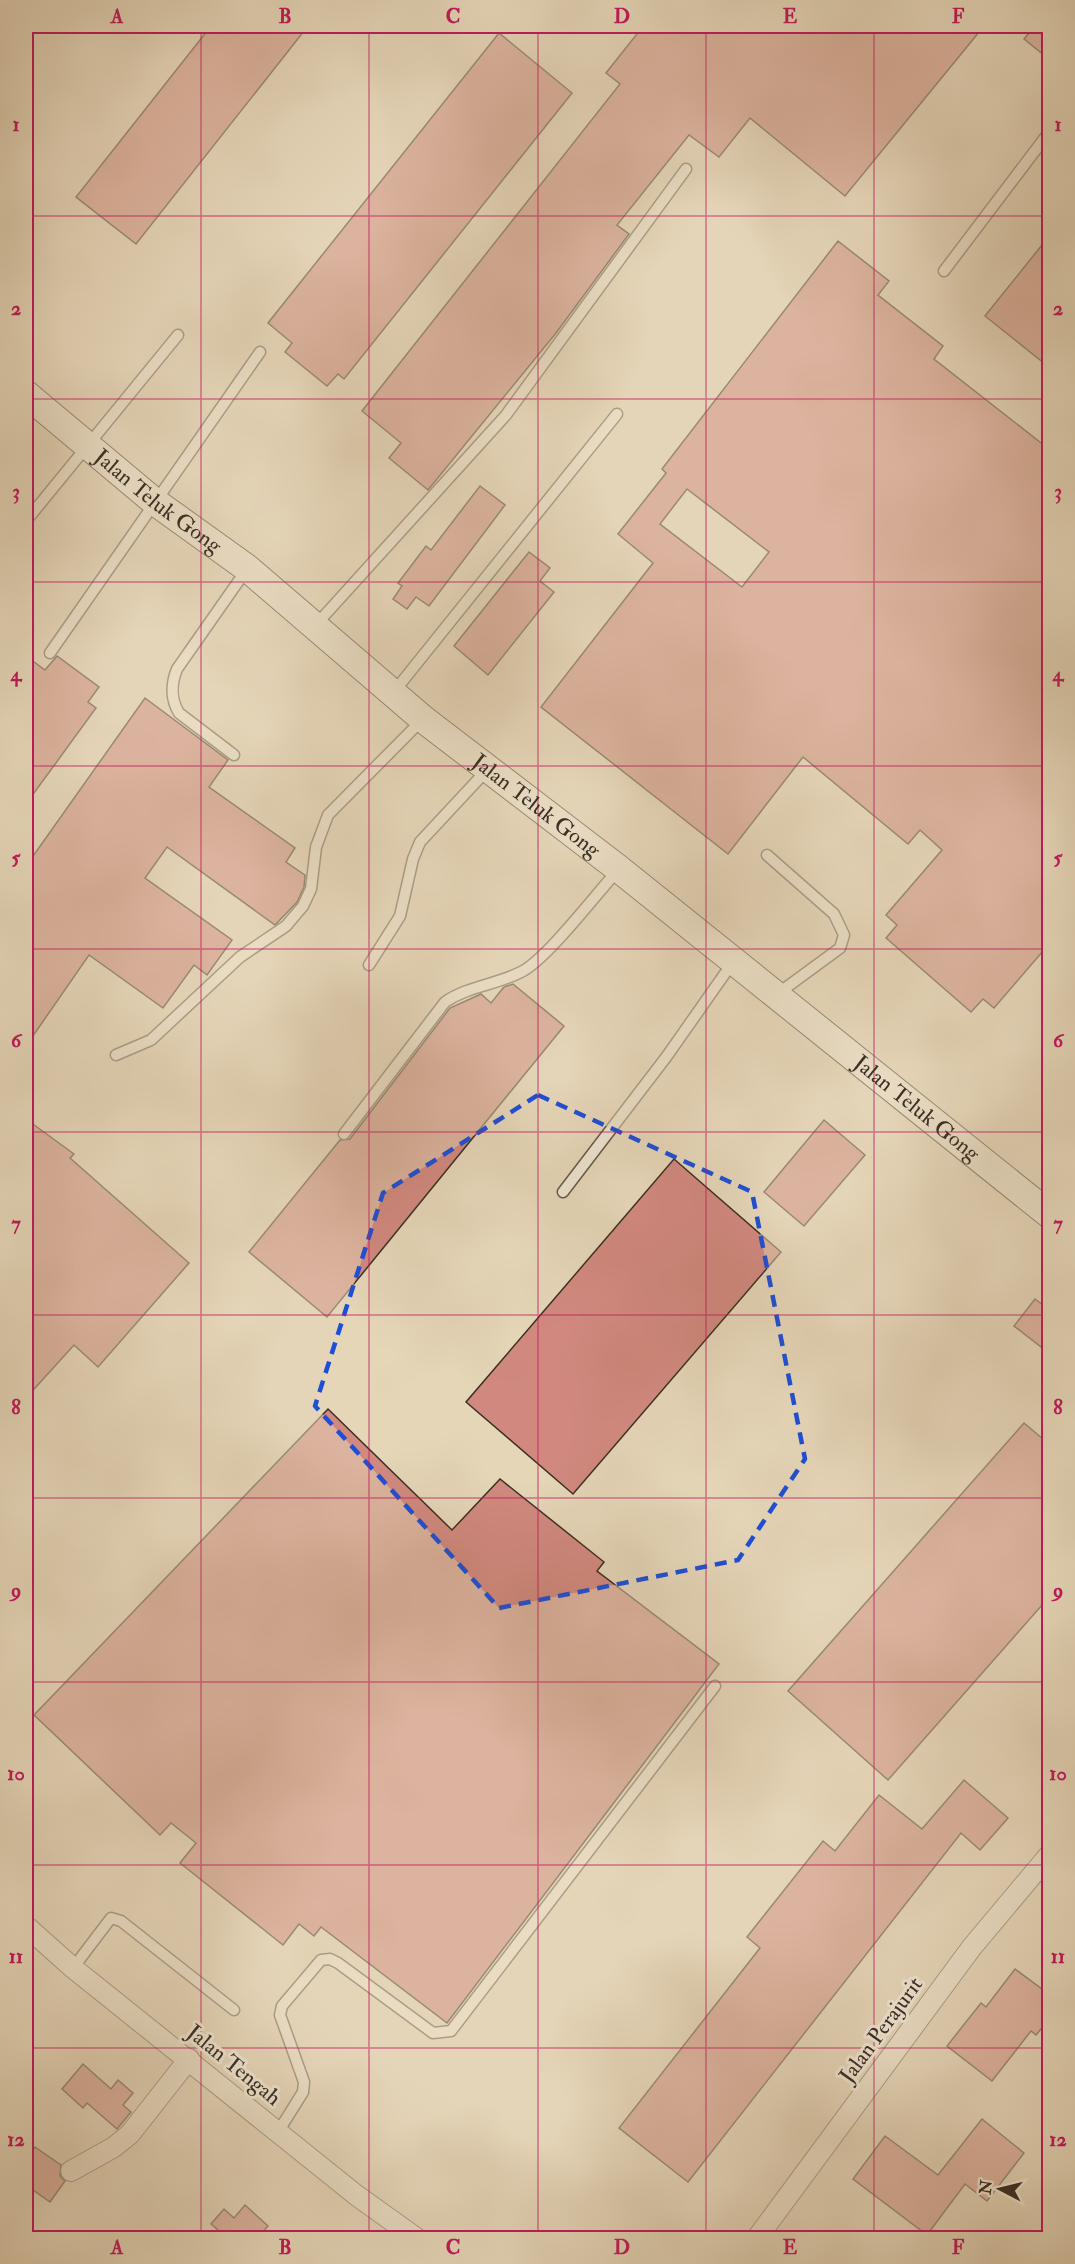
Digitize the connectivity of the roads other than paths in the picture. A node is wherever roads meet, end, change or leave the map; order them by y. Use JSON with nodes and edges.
{"nodes":[{"id":1,"x":1050,"y":131,"type":"edge"},
{"id":2,"x":686,"y":169,"type":"dead end"},
{"id":3,"x":944,"y":271,"type":"dead end"},
{"id":4,"x":178,"y":335,"type":"dead end"},
{"id":5,"x":260,"y":351,"type":"dead end"},
{"id":6,"x":26,"y":394,"type":"edge"},
{"id":7,"x":617,"y":414,"type":"dead end"},
{"id":8,"x":88,"y":445,"type":"junction"},
{"id":9,"x":155,"y":502,"type":"junction"},
{"id":10,"x":26,"y":521,"type":"edge"},
{"id":11,"x":247,"y":568,"type":"junction"},
{"id":12,"x":314,"y":627,"type":"junction"},
{"id":13,"x":50,"y":653,"type":"dead end"},
{"id":14,"x":393,"y":693,"type":"junction"},
{"id":15,"x":423,"y":719,"type":"junction"},
{"id":16,"x":234,"y":755,"type":"dead end"},
{"id":17,"x":488,"y":769,"type":"junction"},
{"id":18,"x":767,"y":855,"type":"dead end"},
{"id":19,"x":619,"y":869,"type":"junction"},
{"id":20,"x":733,"y":962,"type":"junction"},
{"id":21,"x":369,"y":965,"type":"dead end"},
{"id":22,"x":776,"y":995,"type":"junction"},
{"id":23,"x":116,"y":1055,"type":"dead end"},
{"id":24,"x":344,"y":1134,"type":"dead end"},
{"id":25,"x":563,"y":1192,"type":"dead end"},
{"id":26,"x":1050,"y":1215,"type":"edge"},
{"id":27,"x":715,"y":1686,"type":"dead end"},
{"id":28,"x":1050,"y":1854,"type":"edge"},
{"id":29,"x":26,"y":1926,"type":"edge"},
{"id":30,"x":73,"y":1968,"type":"junction"},
{"id":31,"x":234,"y":2010,"type":"dead end"},
{"id":32,"x":189,"y":2059,"type":"junction"},
{"id":33,"x":278,"y":2132,"type":"junction"},
{"id":34,"x":71,"y":2171,"type":"dead end"},
{"id":35,"x":416,"y":2238,"type":"edge"},
{"id":36,"x":757,"y":2238,"type":"edge"}],
"edges":[{"from":1,"to":3,"type":"lane"},
{"from":2,"to":12,"type":"lane"},
{"from":4,"to":8,"type":"lane"},
{"from":5,"to":9,"type":"lane"},
{"from":6,"to":8,"type":"street","name":"Jalan Teluk Gong"},
{"from":7,"to":14,"type":"lane"},
{"from":8,"to":9,"type":"street","name":"Jalan Teluk Gong"},
{"from":8,"to":10,"type":"lane"},
{"from":9,"to":11,"type":"street","name":"Jalan Teluk Gong"},
{"from":9,"to":13,"type":"lane"},
{"from":11,"to":12,"type":"street","name":"Jalan Teluk Gong"},
{"from":11,"to":16,"type":"lane"},
{"from":12,"to":14,"type":"street","name":"Jalan Teluk Gong"},
{"from":14,"to":15,"type":"street","name":"Jalan Teluk Gong"},
{"from":15,"to":17,"type":"street","name":"Jalan Teluk Gong"},
{"from":15,"to":23,"type":"lane"},
{"from":17,"to":19,"type":"street","name":"Jalan Teluk Gong"},
{"from":17,"to":21,"type":"lane"},
{"from":18,"to":22,"type":"lane"},
{"from":19,"to":20,"type":"street","name":"Jalan Teluk Gong"},
{"from":19,"to":24,"type":"lane"},
{"from":20,"to":22,"type":"street","name":"Jalan Teluk Gong"},
{"from":20,"to":25,"type":"lane"},
{"from":22,"to":26,"type":"street","name":"Jalan Teluk Gong"},
{"from":27,"to":33,"type":"lane"},
{"from":28,"to":36,"type":"street","name":"Jalan Perajurit"},
{"from":29,"to":30,"type":"street","name":"Jalan Tengah"},
{"from":30,"to":31,"type":"lane"},
{"from":30,"to":32,"type":"street","name":"Jalan Tengah"},
{"from":32,"to":33,"type":"street","name":"Jalan Tengah"},
{"from":32,"to":34,"type":"street"},
{"from":33,"to":35,"type":"street","name":"Jalan Tengah"}]}
